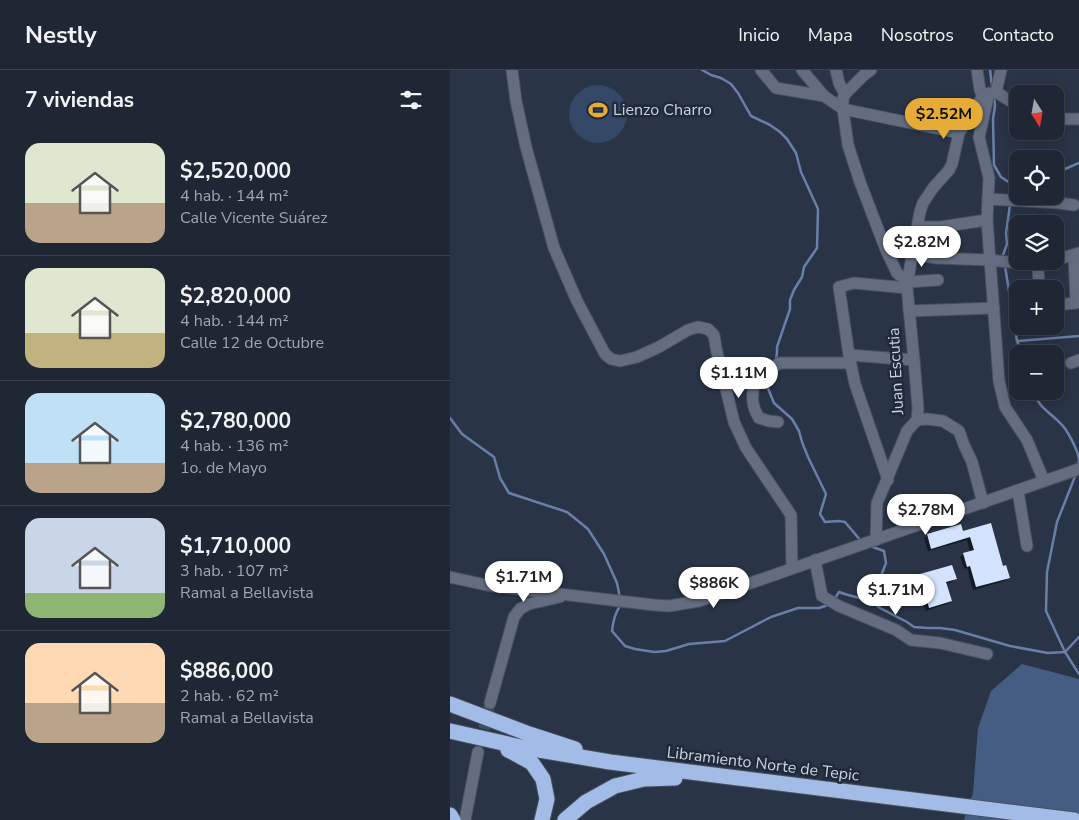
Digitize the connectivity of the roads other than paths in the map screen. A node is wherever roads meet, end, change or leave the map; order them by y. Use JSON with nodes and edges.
{"nodes":[{"id":1,"x":512,"y":70,"type":"edge"},
{"id":2,"x":761,"y":70,"type":"edge"},
{"id":3,"x":802,"y":70,"type":"edge"},
{"id":4,"x":836,"y":70,"type":"edge"},
{"id":5,"x":871,"y":70,"type":"edge"},
{"id":6,"x":977,"y":70,"type":"edge"},
{"id":7,"x":1001,"y":70,"type":"edge"},
{"id":8,"x":845,"y":94,"type":"junction"},
{"id":9,"x":989,"y":94,"type":"junction"},
{"id":10,"x":824,"y":96,"type":"junction"},
{"id":11,"x":1009,"y":101,"type":"edge"},
{"id":12,"x":843,"y":109,"type":"junction"},
{"id":13,"x":1064,"y":119,"type":"edge"},
{"id":14,"x":1079,"y":119,"type":"edge"},
{"id":15,"x":959,"y":133,"type":"junction"},
{"id":16,"x":988,"y":199,"type":"junction"},
{"id":17,"x":1077,"y":206,"type":"edge"},
{"id":18,"x":987,"y":220,"type":"junction"},
{"id":19,"x":917,"y":227,"type":"junction"},
{"id":20,"x":912,"y":254,"type":"junction"},
{"id":21,"x":1077,"y":254,"type":"edge"},
{"id":22,"x":1064,"y":258,"type":"edge"},
{"id":23,"x":989,"y":260,"type":"junction"},
{"id":24,"x":1009,"y":262,"type":"edge"},
{"id":25,"x":938,"y":280,"type":"dead end"},
{"id":26,"x":907,"y":285,"type":"junction"},
{"id":27,"x":1064,"y":304,"type":"edge"},
{"id":28,"x":994,"y":308,"type":"junction"},
{"id":29,"x":909,"y":311,"type":"junction"},
{"id":30,"x":849,"y":359,"type":"junction"},
{"id":31,"x":914,"y":360,"type":"junction"},
{"id":32,"x":917,"y":420,"type":"junction"},
{"id":33,"x":778,"y":422,"type":"dead end"},
{"id":34,"x":1079,"y":469,"type":"edge"},
{"id":35,"x":888,"y":480,"type":"junction"},
{"id":36,"x":1048,"y":480,"type":"junction"},
{"id":37,"x":1018,"y":491,"type":"junction"},
{"id":38,"x":983,"y":503,"type":"junction"},
{"id":39,"x":876,"y":540,"type":"junction"},
{"id":40,"x":1027,"y":546,"type":"dead end"},
{"id":41,"x":816,"y":560,"type":"junction"},
{"id":42,"x":792,"y":568,"type":"junction"},
{"id":43,"x":450,"y":577,"type":"edge"},
{"id":44,"x":569,"y":595,"type":"junction"},
{"id":45,"x":987,"y":654,"type":"dead end"},
{"id":46,"x":490,"y":703,"type":"tunnel mouth"},
{"id":47,"x":450,"y":704,"type":"edge"},
{"id":48,"x":450,"y":731,"type":"edge"},
{"id":49,"x":450,"y":738,"type":"edge"},
{"id":50,"x":478,"y":752,"type":"tunnel mouth"},
{"id":51,"x":671,"y":770,"type":"junction"},
{"id":52,"x":812,"y":788,"type":"junction"},
{"id":53,"x":450,"y":815,"type":"edge"},
{"id":54,"x":453,"y":820,"type":"edge"},
{"id":55,"x":465,"y":820,"type":"edge"},
{"id":56,"x":542,"y":820,"type":"edge"},
{"id":57,"x":565,"y":820,"type":"edge"},
{"id":58,"x":1074,"y":820,"type":"edge"}],
"edges":[{"from":1,"to":42,"type":"street"},
{"from":2,"to":10,"type":"street"},
{"from":3,"to":10,"type":"street"},
{"from":4,"to":8,"type":"street"},
{"from":5,"to":8,"type":"street"},
{"from":6,"to":9,"type":"street"},
{"from":7,"to":9,"type":"street"},
{"from":8,"to":12,"type":"street"},
{"from":9,"to":11,"type":"street"},
{"from":9,"to":15,"type":"street"},
{"from":9,"to":16,"type":"street"},
{"from":10,"to":12,"type":"street"},
{"from":12,"to":15,"type":"street"},
{"from":12,"to":26,"type":"street"},
{"from":13,"to":14,"type":"street"},
{"from":15,"to":19,"type":"street","name":"Juan Escutia"},
{"from":16,"to":17,"type":"street"},
{"from":16,"to":18,"type":"street"},
{"from":18,"to":19,"type":"street"},
{"from":18,"to":23,"type":"street"},
{"from":19,"to":20,"type":"street","name":"Juan Escutia"},
{"from":20,"to":23,"type":"street"},
{"from":20,"to":26,"type":"street","name":"Juan Escutia"},
{"from":21,"to":22,"type":"street"},
{"from":21,"to":27,"type":"street"},
{"from":23,"to":24,"type":"street"},
{"from":23,"to":28,"type":"street"},
{"from":25,"to":26,"type":"street"},
{"from":26,"to":29,"type":"street","name":"Juan Escutia"},
{"from":26,"to":30,"type":"street"},
{"from":28,"to":29,"type":"street"},
{"from":28,"to":36,"type":"street"},
{"from":29,"to":31,"type":"street","name":"Juan Escutia"},
{"from":30,"to":31,"type":"street"},
{"from":30,"to":33,"type":"street"},
{"from":30,"to":35,"type":"street"},
{"from":31,"to":32,"type":"street","name":"Juan Escutia"},
{"from":32,"to":35,"type":"street","name":"Juan Escutia"},
{"from":32,"to":38,"type":"street"},
{"from":34,"to":36,"type":"street"},
{"from":35,"to":39,"type":"street","name":"Juan Escutia"},
{"from":36,"to":37,"type":"street"},
{"from":37,"to":38,"type":"street"},
{"from":37,"to":40,"type":"street"},
{"from":38,"to":39,"type":"street"},
{"from":39,"to":41,"type":"street"},
{"from":41,"to":42,"type":"street"},
{"from":41,"to":45,"type":"street"},
{"from":42,"to":44,"type":"street"},
{"from":43,"to":44,"type":"street"},
{"from":44,"to":46,"type":"street"},
{"from":47,"to":51,"type":"highway"},
{"from":48,"to":51,"type":"highway","name":"Libramiento Norte de Tepic"},
{"from":49,"to":56,"type":"highway"},
{"from":50,"to":55,"type":"street"},
{"from":51,"to":52,"type":"highway","name":"Libramiento Norte de Tepic"},
{"from":52,"to":57,"type":"highway"},
{"from":52,"to":58,"type":"highway","name":"Libramiento Norte de Tepic"},
{"from":53,"to":54,"type":"highway"}]}
